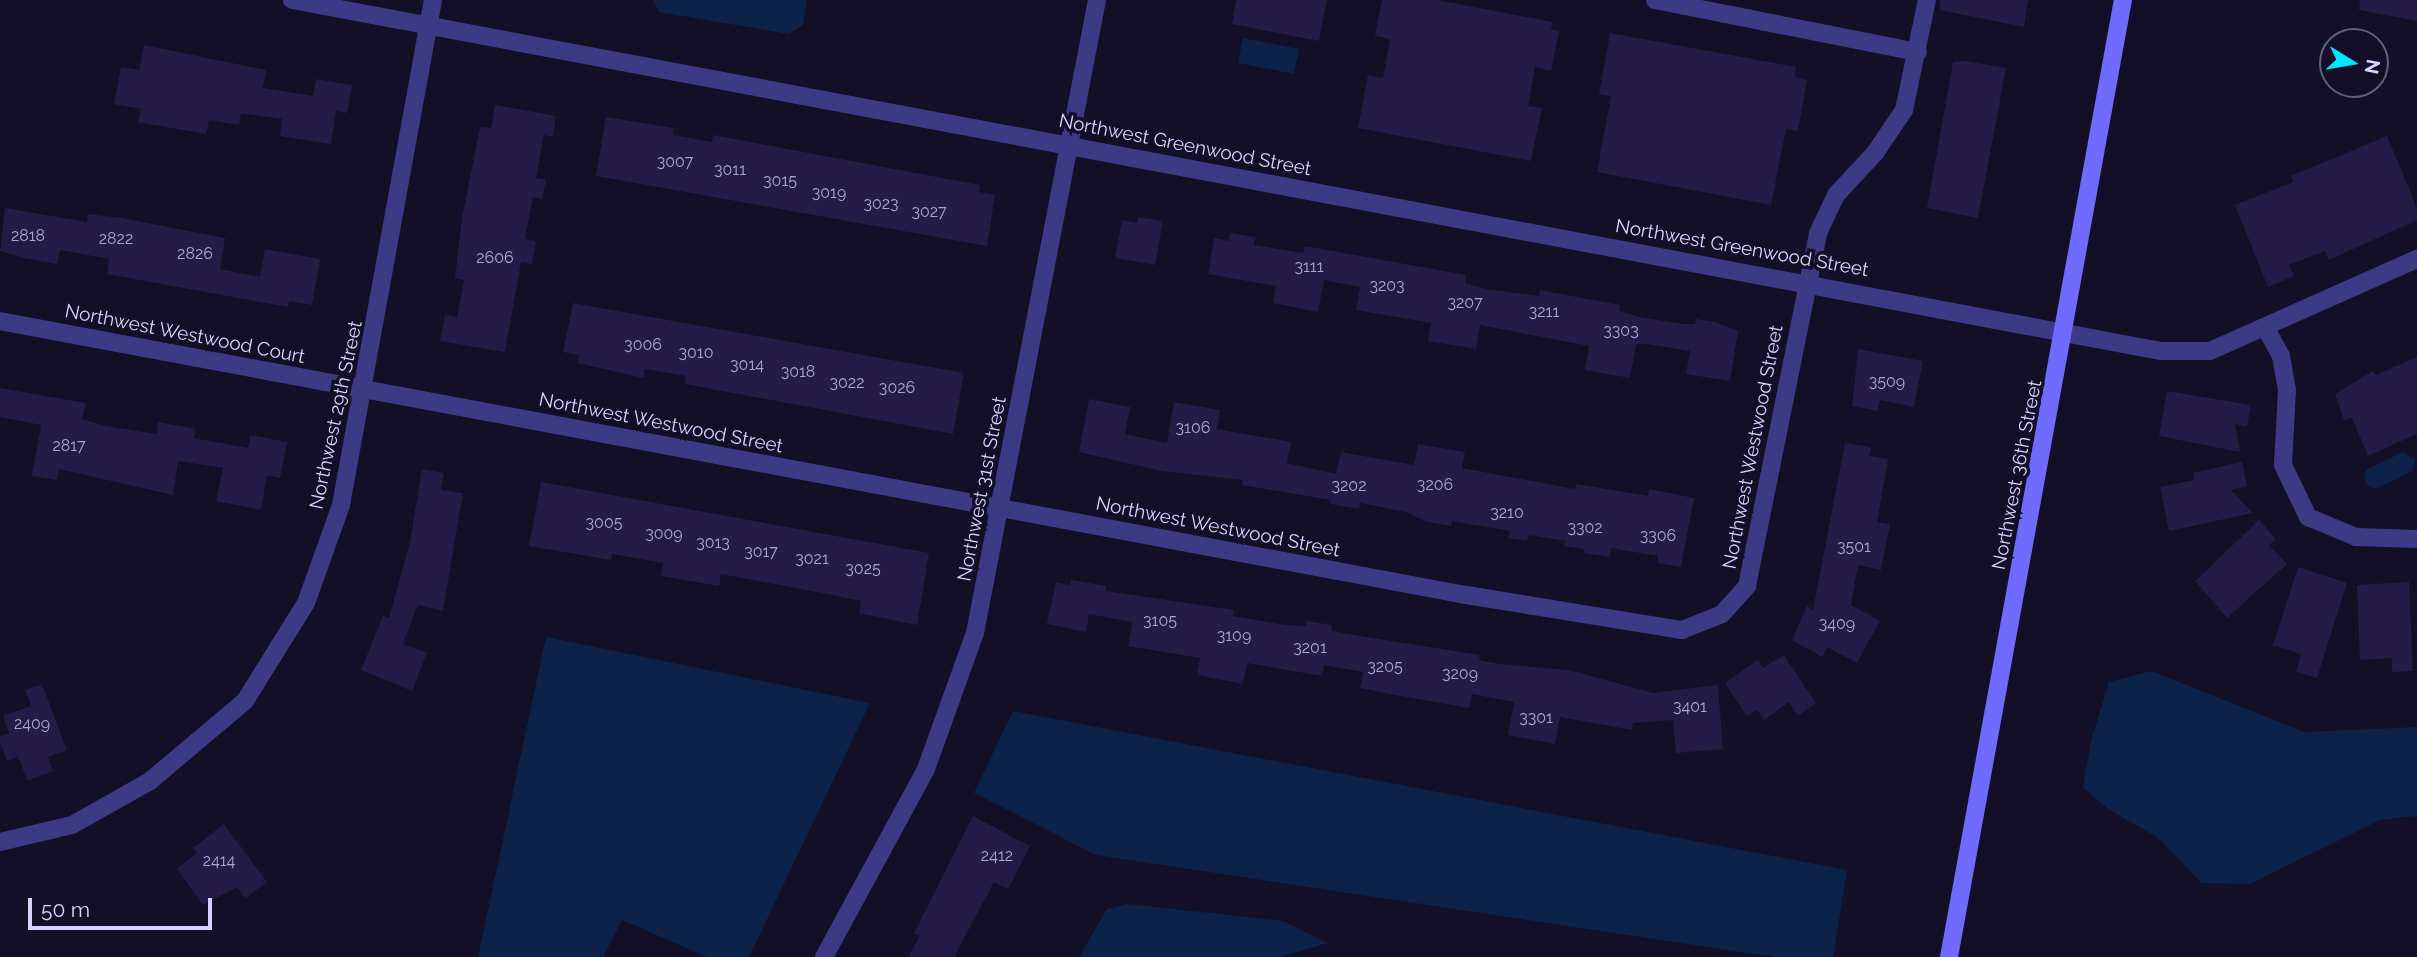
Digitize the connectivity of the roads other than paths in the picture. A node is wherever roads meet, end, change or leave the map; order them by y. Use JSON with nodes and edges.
{"nodes":[{"id":1,"x":294,"y":0,"type":"edge"},
{"id":2,"x":433,"y":0,"type":"edge"},
{"id":3,"x":1097,"y":0,"type":"edge"},
{"id":4,"x":1655,"y":0,"type":"edge"},
{"id":5,"x":1927,"y":0,"type":"edge"},
{"id":6,"x":2123,"y":0,"type":"edge"},
{"id":7,"x":429,"y":26,"type":"junction"},
{"id":8,"x":1918,"y":52,"type":"junction"},
{"id":9,"x":1070,"y":145,"type":"junction"},
{"id":10,"x":2417,"y":259,"type":"edge"},
{"id":11,"x":1808,"y":281,"type":"junction"},
{"id":12,"x":0,"y":321,"type":"edge"},
{"id":13,"x":2265,"y":327,"type":"junction"},
{"id":14,"x":2066,"y":330,"type":"junction"},
{"id":15,"x":363,"y":389,"type":"junction"},
{"id":16,"x":1002,"y":507,"type":"junction"},
{"id":17,"x":2417,"y":539,"type":"edge"},
{"id":18,"x":0,"y":842,"type":"edge"},
{"id":19,"x":824,"y":957,"type":"edge"},
{"id":20,"x":1949,"y":957,"type":"edge"}],
"edges":[{"from":1,"to":7,"type":"street","name":"Northwest Greenwood Street"},
{"from":2,"to":7,"type":"street","name":"Northwest 29th Street"},
{"from":3,"to":9,"type":"street","name":"Northwest 31st Street"},
{"from":4,"to":8,"type":"street"},
{"from":5,"to":8,"type":"street","name":"Northwest Westwood Street"},
{"from":6,"to":14,"type":"main road","name":"Northwest 36th Street"},
{"from":7,"to":9,"type":"street","name":"Northwest Greenwood Street"},
{"from":7,"to":15,"type":"street","name":"Northwest 29th Street"},
{"from":8,"to":11,"type":"street","name":"Northwest Westwood Street"},
{"from":9,"to":11,"type":"street","name":"Northwest Greenwood Street"},
{"from":9,"to":16,"type":"street","name":"Northwest 31st Street"},
{"from":10,"to":13,"type":"street","name":"Northwest Greenwood Street"},
{"from":11,"to":14,"type":"street","name":"Northwest Greenwood Street"},
{"from":11,"to":16,"type":"street","name":"Northwest Westwood Street"},
{"from":12,"to":15,"type":"street","name":"Northwest Westwood Court"},
{"from":13,"to":14,"type":"street","name":"Northwest Greenwood Street"},
{"from":13,"to":17,"type":"street"},
{"from":14,"to":20,"type":"main road","name":"Northwest 36th Street"},
{"from":15,"to":16,"type":"street","name":"Northwest Westwood Street"},
{"from":15,"to":18,"type":"street","name":"Northwest 29th Street"},
{"from":16,"to":19,"type":"street","name":"Northwest 31st Street"}]}
